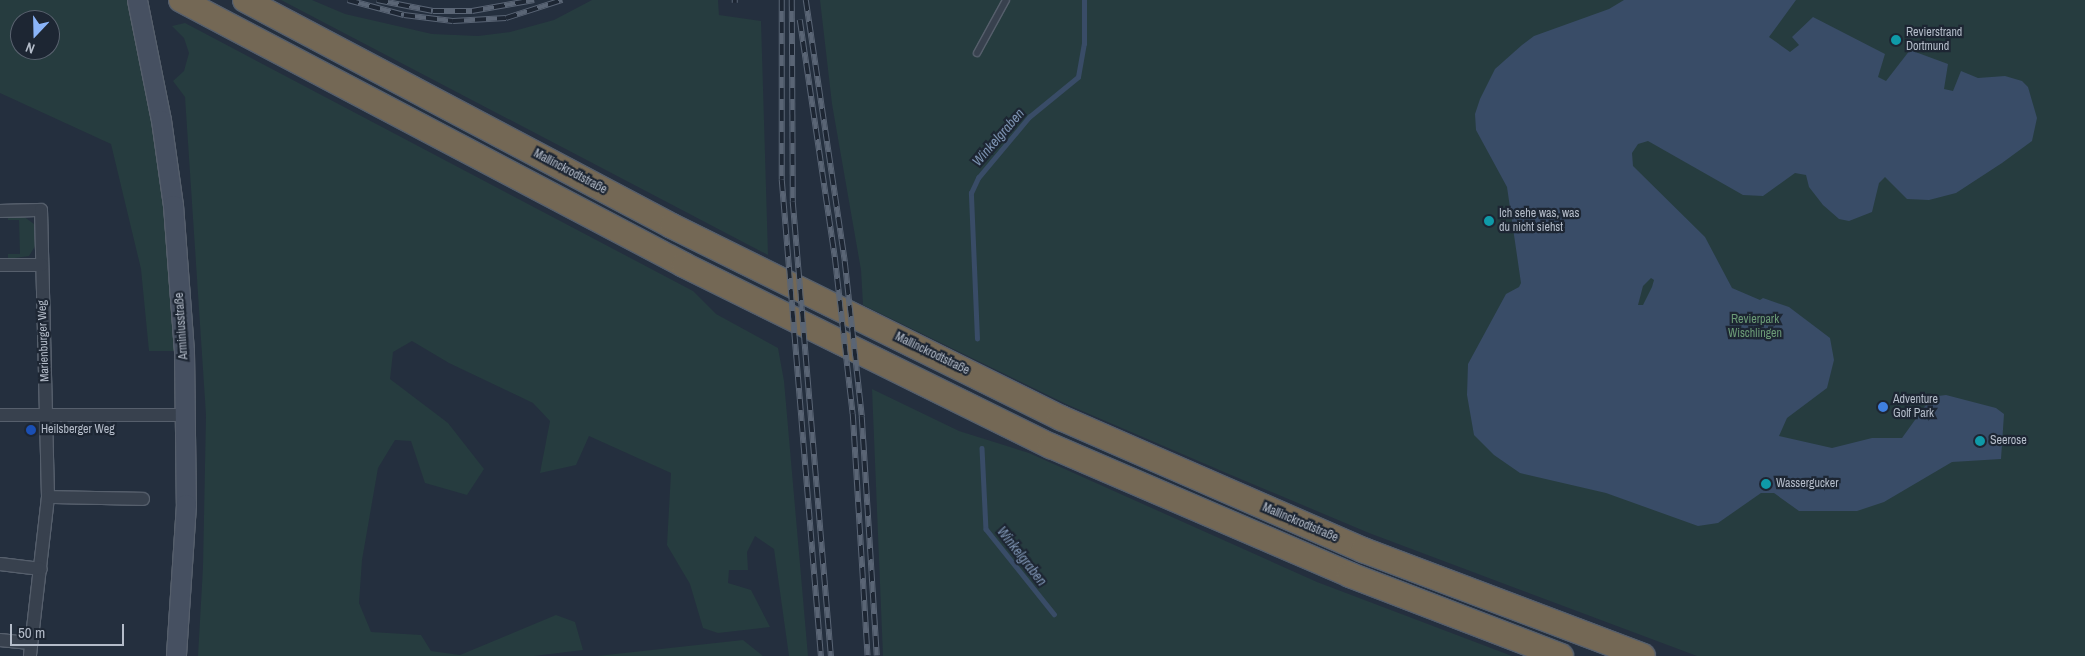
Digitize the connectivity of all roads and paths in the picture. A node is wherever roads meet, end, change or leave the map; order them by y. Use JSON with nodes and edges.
{"nodes":[{"id":1,"x":137,"y":0,"type":"edge"},
{"id":2,"x":180,"y":0,"type":"edge"},
{"id":3,"x":245,"y":0,"type":"edge"},
{"id":4,"x":1006,"y":0,"type":"edge"},
{"id":5,"x":977,"y":53,"type":"dead end"},
{"id":6,"x":0,"y":211,"type":"edge"},
{"id":7,"x":42,"y":265,"type":"junction"},
{"id":8,"x":0,"y":266,"type":"edge"},
{"id":9,"x":187,"y":415,"type":"junction"},
{"id":10,"x":0,"y":416,"type":"edge"},
{"id":11,"x":46,"y":416,"type":"junction"},
{"id":12,"x":48,"y":497,"type":"junction"},
{"id":13,"x":143,"y":499,"type":"dead end"},
{"id":14,"x":0,"y":564,"type":"edge"},
{"id":15,"x":41,"y":569,"type":"junction"},
{"id":16,"x":0,"y":640,"type":"edge"},
{"id":17,"x":30,"y":649,"type":"edge"},
{"id":18,"x":176,"y":656,"type":"edge"},
{"id":19,"x":1561,"y":656,"type":"edge"},
{"id":20,"x":1643,"y":656,"type":"edge"}],
"edges":[{"from":1,"to":9,"type":"street","name":"Arminiusstraße"},
{"from":2,"to":19,"type":"highway"},
{"from":3,"to":20,"type":"highway","name":"Mallinckrodtstraße"},
{"from":4,"to":5,"type":"lane"},
{"from":6,"to":7,"type":"street","name":"Marienburger Weg"},
{"from":7,"to":8,"type":"street"},
{"from":7,"to":11,"type":"street","name":"Marienburger Weg"},
{"from":9,"to":11,"type":"street"},
{"from":9,"to":18,"type":"street","name":"Arminiusstraße"},
{"from":10,"to":11,"type":"street"},
{"from":11,"to":12,"type":"street"},
{"from":12,"to":13,"type":"street"},
{"from":12,"to":15,"type":"street"},
{"from":14,"to":15,"type":"street"},
{"from":15,"to":17,"type":"street"},
{"from":16,"to":17,"type":"street"}]}
